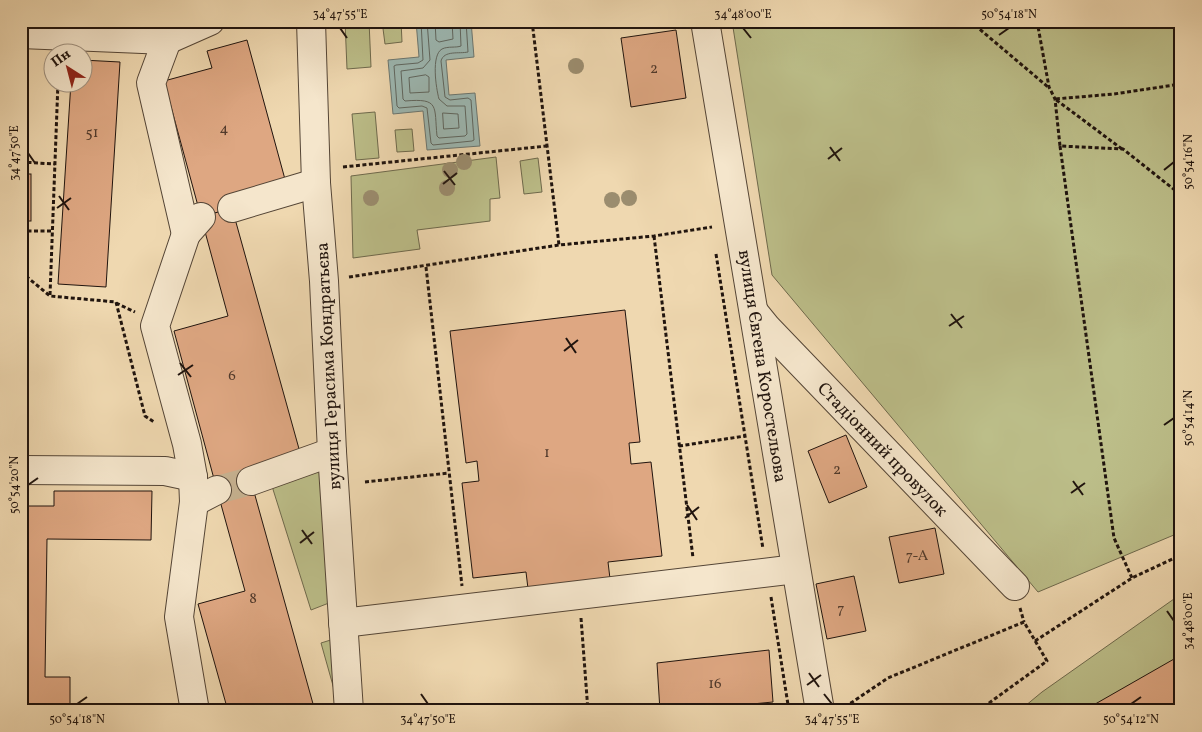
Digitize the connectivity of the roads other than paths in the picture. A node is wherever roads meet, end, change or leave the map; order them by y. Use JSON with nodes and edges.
{"nodes":[{"id":1,"x":210,"y":21,"type":"edge"},
{"id":2,"x":311,"y":21,"type":"edge"},
{"id":3,"x":705,"y":21,"type":"edge"},
{"id":4,"x":21,"y":34,"type":"edge"},
{"id":5,"x":167,"y":40,"type":"junction"},
{"id":6,"x":316,"y":183,"type":"junction"},
{"id":7,"x":232,"y":208,"type":"dead end"},
{"id":8,"x":754,"y":311,"type":"junction"},
{"id":9,"x":332,"y":452,"type":"junction"},
{"id":10,"x":21,"y":470,"type":"edge"},
{"id":11,"x":251,"y":481,"type":"tunnel mouth"},
{"id":12,"x":193,"y":490,"type":"junction"},
{"id":13,"x":217,"y":490,"type":"tunnel mouth"},
{"id":14,"x":796,"y":569,"type":"junction"},
{"id":15,"x":1015,"y":586,"type":"dead end"},
{"id":16,"x":343,"y":623,"type":"junction"},
{"id":17,"x":831,"y":710,"type":"edge"},
{"id":18,"x":195,"y":711,"type":"edge"},
{"id":19,"x":348,"y":711,"type":"edge"}],
"edges":[{"from":1,"to":5,"type":"street"},
{"from":2,"to":6,"type":"street","name":"вулиця Герасима Кондратьєва"},
{"from":3,"to":8,"type":"street","name":"вулиця Євгена Коростельова"},
{"from":4,"to":5,"type":"street"},
{"from":5,"to":12,"type":"street"},
{"from":6,"to":7,"type":"street"},
{"from":6,"to":9,"type":"street","name":"вулиця Герасима Кондратьєва"},
{"from":8,"to":14,"type":"street","name":"вулиця Євгена Коростельова"},
{"from":8,"to":15,"type":"street","name":"Стадіонний провулок"},
{"from":9,"to":11,"type":"street"},
{"from":9,"to":16,"type":"street","name":"вулиця Герасима Кондратьєва"},
{"from":10,"to":12,"type":"street"},
{"from":12,"to":13,"type":"street"},
{"from":12,"to":18,"type":"street"},
{"from":14,"to":16,"type":"street"},
{"from":14,"to":17,"type":"street","name":"вулиця Євгена Коростельова"},
{"from":16,"to":19,"type":"street","name":"вулиця Герасима Кондратьєва"}]}
